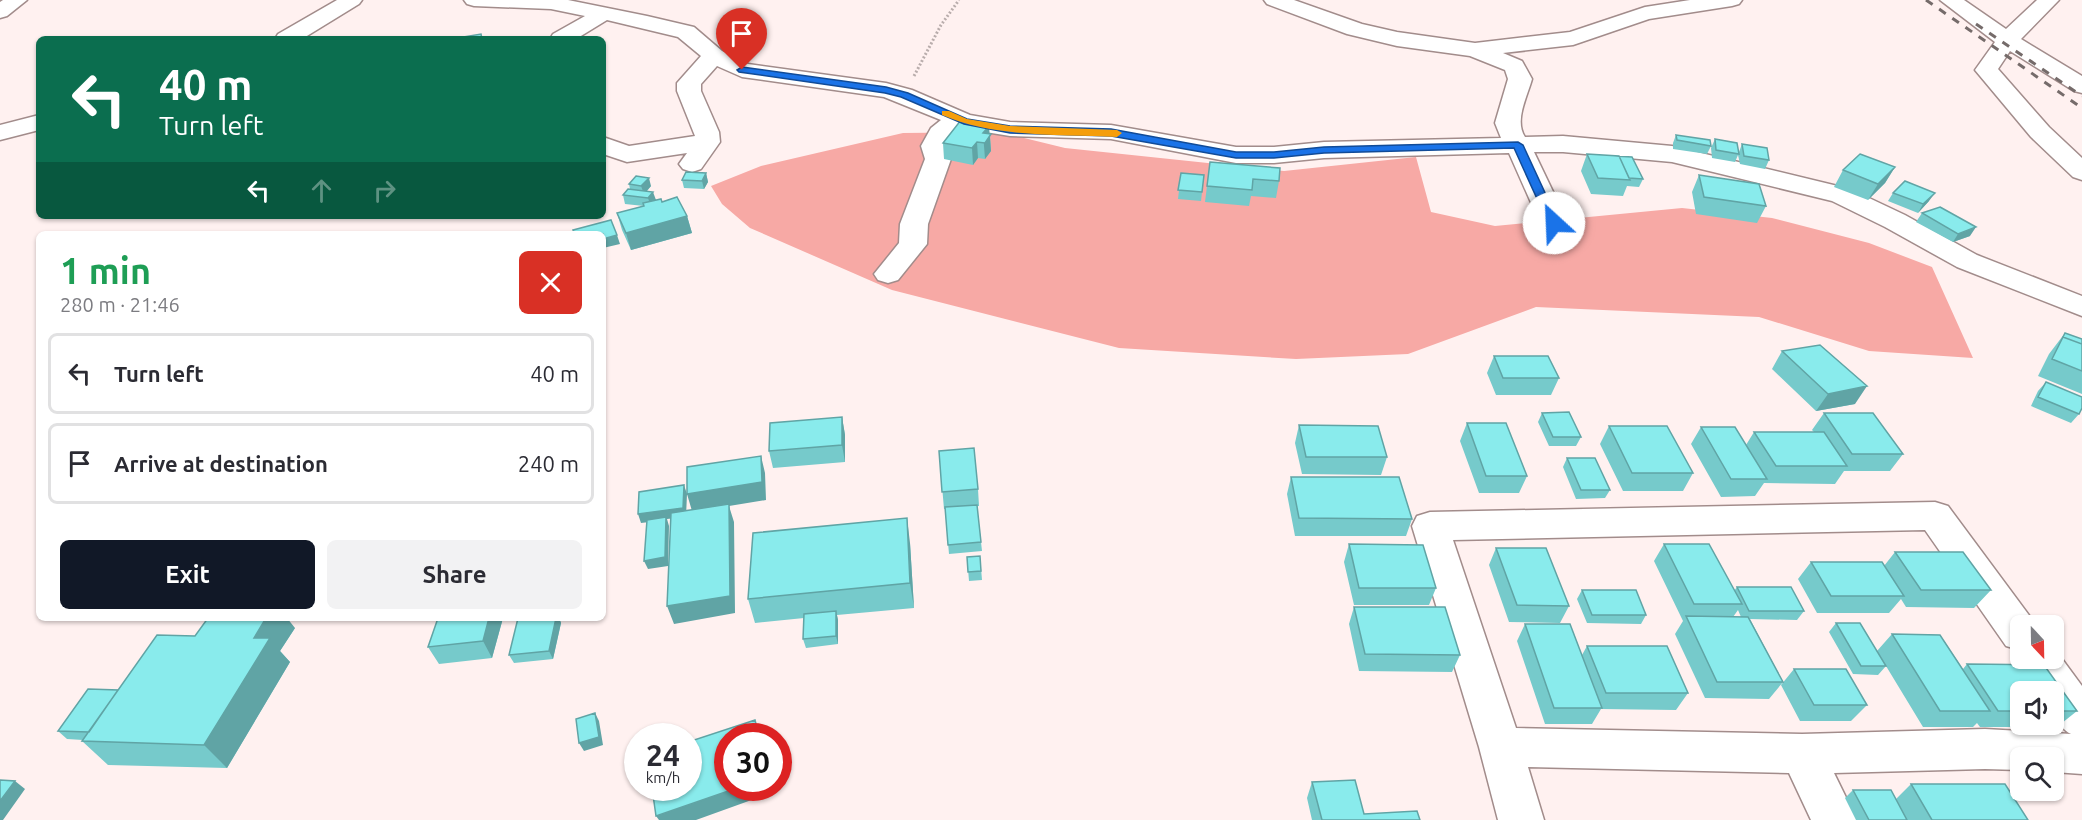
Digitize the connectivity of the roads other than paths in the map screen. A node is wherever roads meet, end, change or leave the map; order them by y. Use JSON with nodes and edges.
{"nodes":[{"id":1,"x":17,"y":0,"type":"edge"},
{"id":2,"x":351,"y":0,"type":"edge"},
{"id":3,"x":474,"y":0,"type":"edge"},
{"id":4,"x":1274,"y":0,"type":"edge"},
{"id":5,"x":1732,"y":0,"type":"edge"},
{"id":6,"x":1950,"y":0,"type":"edge"},
{"id":7,"x":2049,"y":0,"type":"edge"},
{"id":8,"x":0,"y":12,"type":"edge"},
{"id":9,"x":603,"y":14,"type":"junction"},
{"id":10,"x":291,"y":36,"type":"edge"},
{"id":11,"x":566,"y":36,"type":"edge"},
{"id":12,"x":2007,"y":40,"type":"junction"},
{"id":13,"x":1475,"y":50,"type":"junction"},
{"id":14,"x":714,"y":56,"type":"junction"},
{"id":15,"x":2082,"y":87,"type":"edge"},
{"id":16,"x":958,"y":118,"type":"junction"},
{"id":17,"x":36,"y":123,"type":"edge"},
{"id":18,"x":0,"y":133,"type":"edge"},
{"id":19,"x":707,"y":142,"type":"junction"},
{"id":20,"x":1518,"y":145,"type":"junction"},
{"id":21,"x":606,"y":146,"type":"edge"},
{"id":22,"x":692,"y":164,"type":"dead end"},
{"id":23,"x":2082,"y":172,"type":"edge"},
{"id":24,"x":1554,"y":223,"type":"dead end"},
{"id":25,"x":888,"y":274,"type":"dead end"},
{"id":26,"x":2082,"y":307,"type":"edge"},
{"id":27,"x":2010,"y":620,"type":"edge"},
{"id":28,"x":2046,"y":669,"type":"edge"},
{"id":29,"x":2082,"y":719,"type":"edge"},
{"id":30,"x":1501,"y":747,"type":"junction"},
{"id":31,"x":1802,"y":754,"type":"junction"},
{"id":32,"x":2082,"y":754,"type":"edge"},
{"id":33,"x":1521,"y":820,"type":"edge"},
{"id":34,"x":1834,"y":820,"type":"edge"}],
"edges":[{"from":1,"to":8,"type":"street"},
{"from":2,"to":10,"type":"street"},
{"from":3,"to":9,"type":"street"},
{"from":4,"to":13,"type":"street"},
{"from":5,"to":13,"type":"street"},
{"from":6,"to":12,"type":"street"},
{"from":7,"to":12,"type":"street"},
{"from":9,"to":11,"type":"street"},
{"from":9,"to":14,"type":"street"},
{"from":12,"to":15,"type":"street"},
{"from":12,"to":23,"type":"street"},
{"from":13,"to":20,"type":"street"},
{"from":14,"to":16,"type":"street"},
{"from":14,"to":19,"type":"street"},
{"from":16,"to":20,"type":"street"},
{"from":16,"to":25,"type":"street"},
{"from":17,"to":18,"type":"street"},
{"from":19,"to":21,"type":"street"},
{"from":19,"to":22,"type":"street"},
{"from":20,"to":24,"type":"street"},
{"from":20,"to":26,"type":"street"},
{"from":27,"to":30,"type":"street"},
{"from":28,"to":29,"type":"street"},
{"from":30,"to":31,"type":"street"},
{"from":30,"to":33,"type":"street"},
{"from":31,"to":32,"type":"street"},
{"from":31,"to":34,"type":"street"}]}
